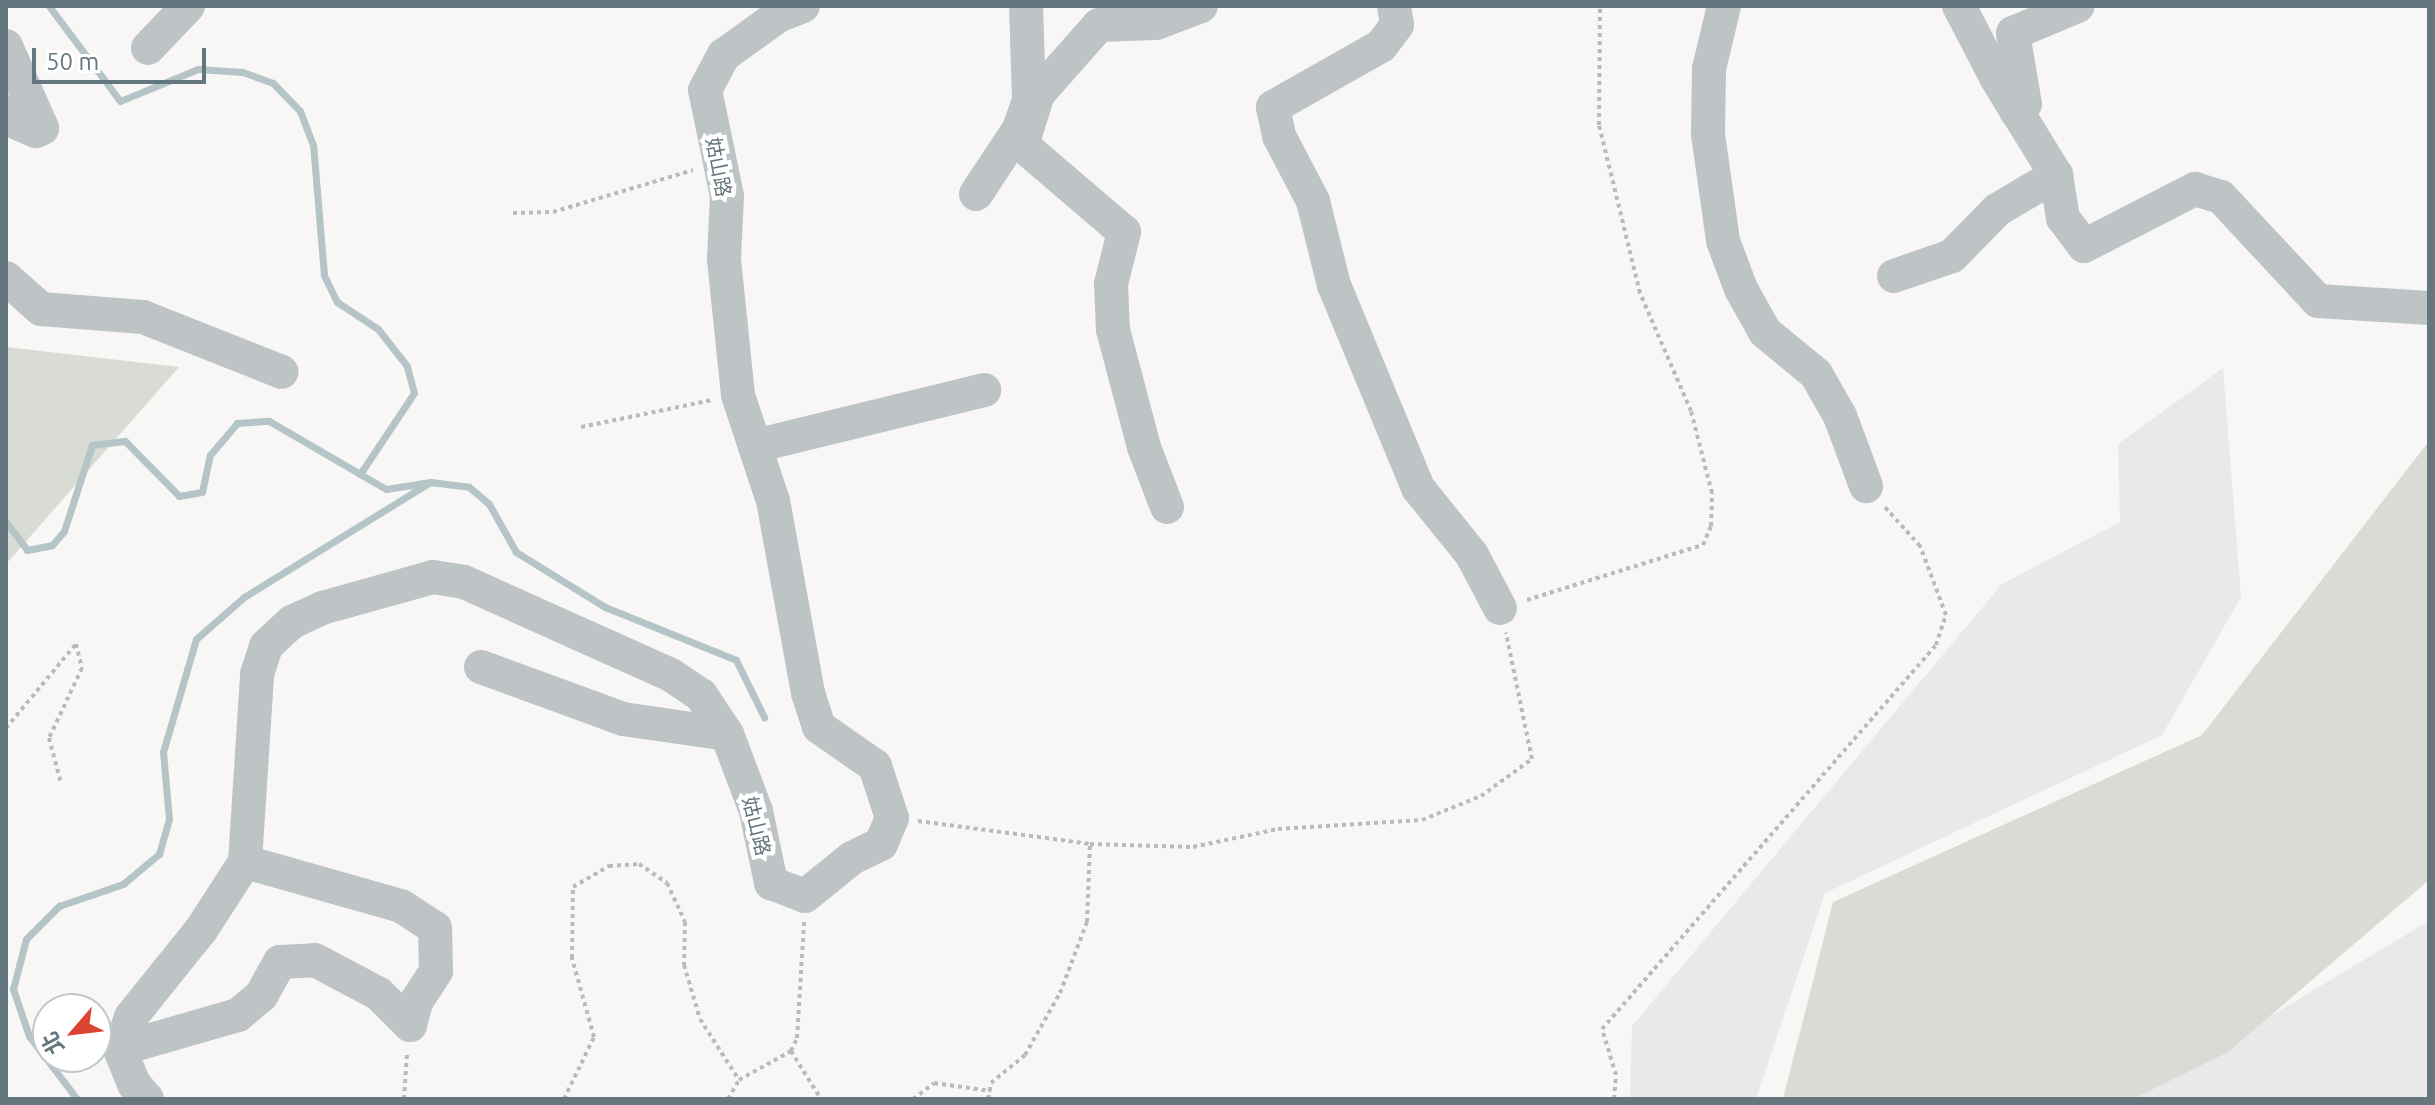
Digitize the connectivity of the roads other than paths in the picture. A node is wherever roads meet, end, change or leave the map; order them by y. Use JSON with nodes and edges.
{"nodes":[{"id":1,"x":188,"y":6,"type":"edge"},
{"id":2,"x":803,"y":6,"type":"edge"},
{"id":3,"x":1026,"y":6,"type":"edge"},
{"id":4,"x":1201,"y":6,"type":"edge"},
{"id":5,"x":1394,"y":6,"type":"edge"},
{"id":6,"x":1724,"y":6,"type":"edge"},
{"id":7,"x":1959,"y":6,"type":"edge"},
{"id":8,"x":2078,"y":6,"type":"edge"},
{"id":9,"x":6,"y":46,"type":"edge"},
{"id":10,"x":148,"y":48,"type":"dead end"},
{"id":11,"x":2015,"y":111,"type":"junction"},
{"id":12,"x":6,"y":112,"type":"edge"},
{"id":13,"x":2056,"y":175,"type":"junction"},
{"id":14,"x":976,"y":194,"type":"dead end"},
{"id":15,"x":1894,"y":276,"type":"dead end"},
{"id":16,"x":6,"y":278,"type":"edge"},
{"id":17,"x":2429,"y":308,"type":"edge"},
{"id":18,"x":282,"y":372,"type":"dead end"},
{"id":19,"x":984,"y":390,"type":"dead end"},
{"id":20,"x":755,"y":446,"type":"junction"},
{"id":21,"x":1866,"y":486,"type":"road end"},
{"id":22,"x":1167,"y":507,"type":"dead end"},
{"id":23,"x":1500,"y":608,"type":"road end"},
{"id":24,"x":481,"y":667,"type":"dead end"},
{"id":25,"x":727,"y":734,"type":"junction"},
{"id":26,"x":245,"y":862,"type":"junction"},
{"id":27,"x":120,"y":1049,"type":"junction"},
{"id":28,"x":147,"y":1099,"type":"edge"}],
"edges":[{"from":1,"to":10,"type":"street"},
{"from":2,"to":20,"type":"street","name":"姑山路"},
{"from":3,"to":14,"type":"street"},
{"from":4,"to":22,"type":"street"},
{"from":5,"to":23,"type":"street"},
{"from":6,"to":21,"type":"street"},
{"from":7,"to":11,"type":"street"},
{"from":8,"to":11,"type":"street"},
{"from":9,"to":12,"type":"street"},
{"from":11,"to":13,"type":"street"},
{"from":13,"to":15,"type":"street"},
{"from":13,"to":17,"type":"street"},
{"from":16,"to":18,"type":"street"},
{"from":19,"to":20,"type":"street"},
{"from":20,"to":25,"type":"street","name":"姑山路"},
{"from":24,"to":25,"type":"street"},
{"from":25,"to":26,"type":"street","name":"姑山路"},
{"from":26,"to":27,"type":"street","name":"姑山路"},
{"from":26,"to":27,"type":"street"},
{"from":27,"to":28,"type":"street"}]}
